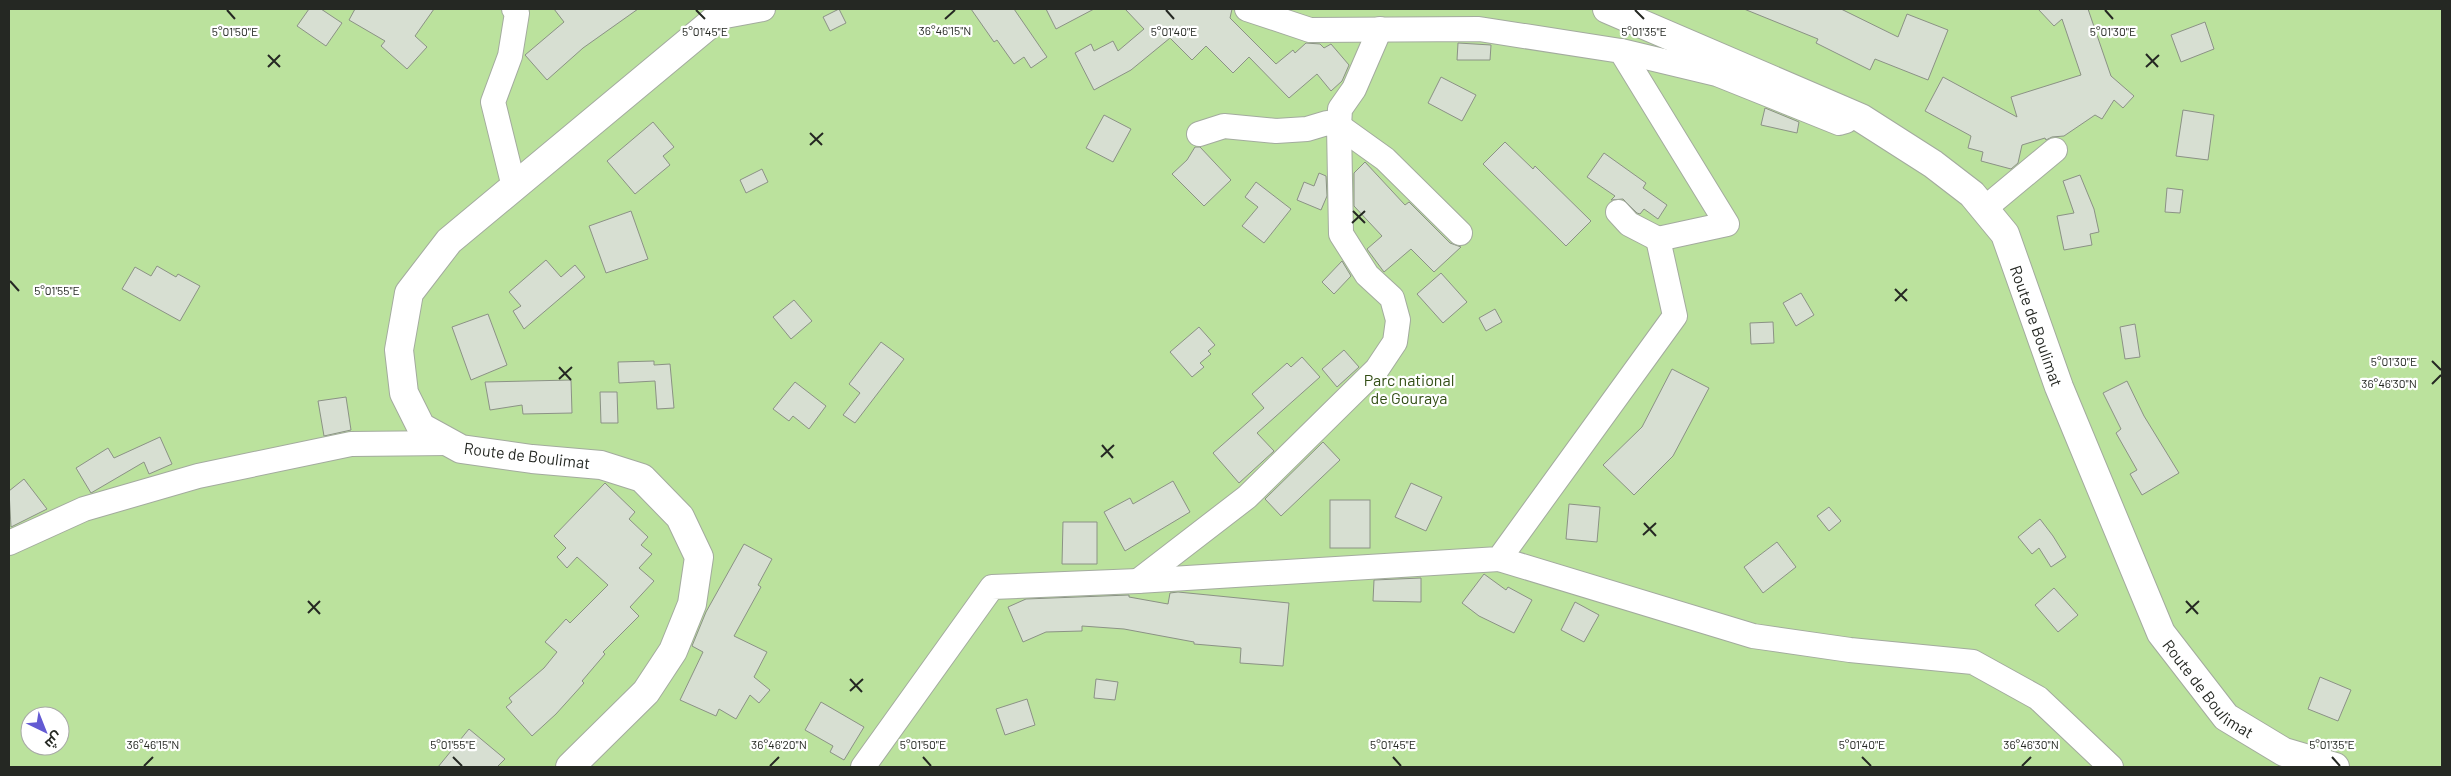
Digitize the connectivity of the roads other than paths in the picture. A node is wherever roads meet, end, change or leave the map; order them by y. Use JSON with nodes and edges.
{"nodes":[{"id":1,"x":514,"y":9,"type":"edge"},
{"id":2,"x":763,"y":9,"type":"edge"},
{"id":3,"x":1247,"y":9,"type":"edge"},
{"id":4,"x":1607,"y":9,"type":"edge"},
{"id":5,"x":724,"y":13,"type":"edge"},
{"id":6,"x":1380,"y":29,"type":"junction"},
{"id":7,"x":1620,"y":51,"type":"junction"},
{"id":8,"x":1861,"y":118,"type":"junction"},
{"id":9,"x":1339,"y":126,"type":"junction"},
{"id":10,"x":1199,"y":134,"type":"dead end"},
{"id":11,"x":2056,"y":150,"type":"dead end"},
{"id":12,"x":514,"y":187,"type":"junction"},
{"id":13,"x":1984,"y":209,"type":"junction"},
{"id":14,"x":1618,"y":212,"type":"dead end"},
{"id":15,"x":1460,"y":234,"type":"dead end"},
{"id":16,"x":1658,"y":239,"type":"junction"},
{"id":17,"x":449,"y":442,"type":"junction"},
{"id":18,"x":9,"y":543,"type":"edge"},
{"id":19,"x":1499,"y":559,"type":"junction"},
{"id":20,"x":1138,"y":581,"type":"junction"},
{"id":21,"x":570,"y":767,"type":"edge"},
{"id":22,"x":863,"y":767,"type":"edge"},
{"id":23,"x":2111,"y":767,"type":"edge"},
{"id":24,"x":2335,"y":767,"type":"edge"}],
"edges":[{"from":1,"to":12,"type":"street"},
{"from":2,"to":5,"type":"street"},
{"from":3,"to":6,"type":"street"},
{"from":4,"to":8,"type":"main road","name":"Route de Boulimat"},
{"from":5,"to":12,"type":"main road","name":"Route de Boulimat"},
{"from":6,"to":7,"type":"street"},
{"from":6,"to":9,"type":"street"},
{"from":7,"to":8,"type":"street"},
{"from":7,"to":16,"type":"street"},
{"from":8,"to":13,"type":"main road","name":"Route de Boulimat"},
{"from":9,"to":10,"type":"street"},
{"from":9,"to":15,"type":"street"},
{"from":9,"to":20,"type":"street"},
{"from":11,"to":13,"type":"street"},
{"from":12,"to":17,"type":"main road","name":"Route de Boulimat"},
{"from":13,"to":24,"type":"main road","name":"Route de Boulimat"},
{"from":14,"to":16,"type":"street"},
{"from":16,"to":19,"type":"street"},
{"from":17,"to":18,"type":"street"},
{"from":17,"to":21,"type":"main road","name":"Route de Boulimat"},
{"from":19,"to":20,"type":"street"},
{"from":19,"to":23,"type":"street"},
{"from":20,"to":22,"type":"street"}]}
